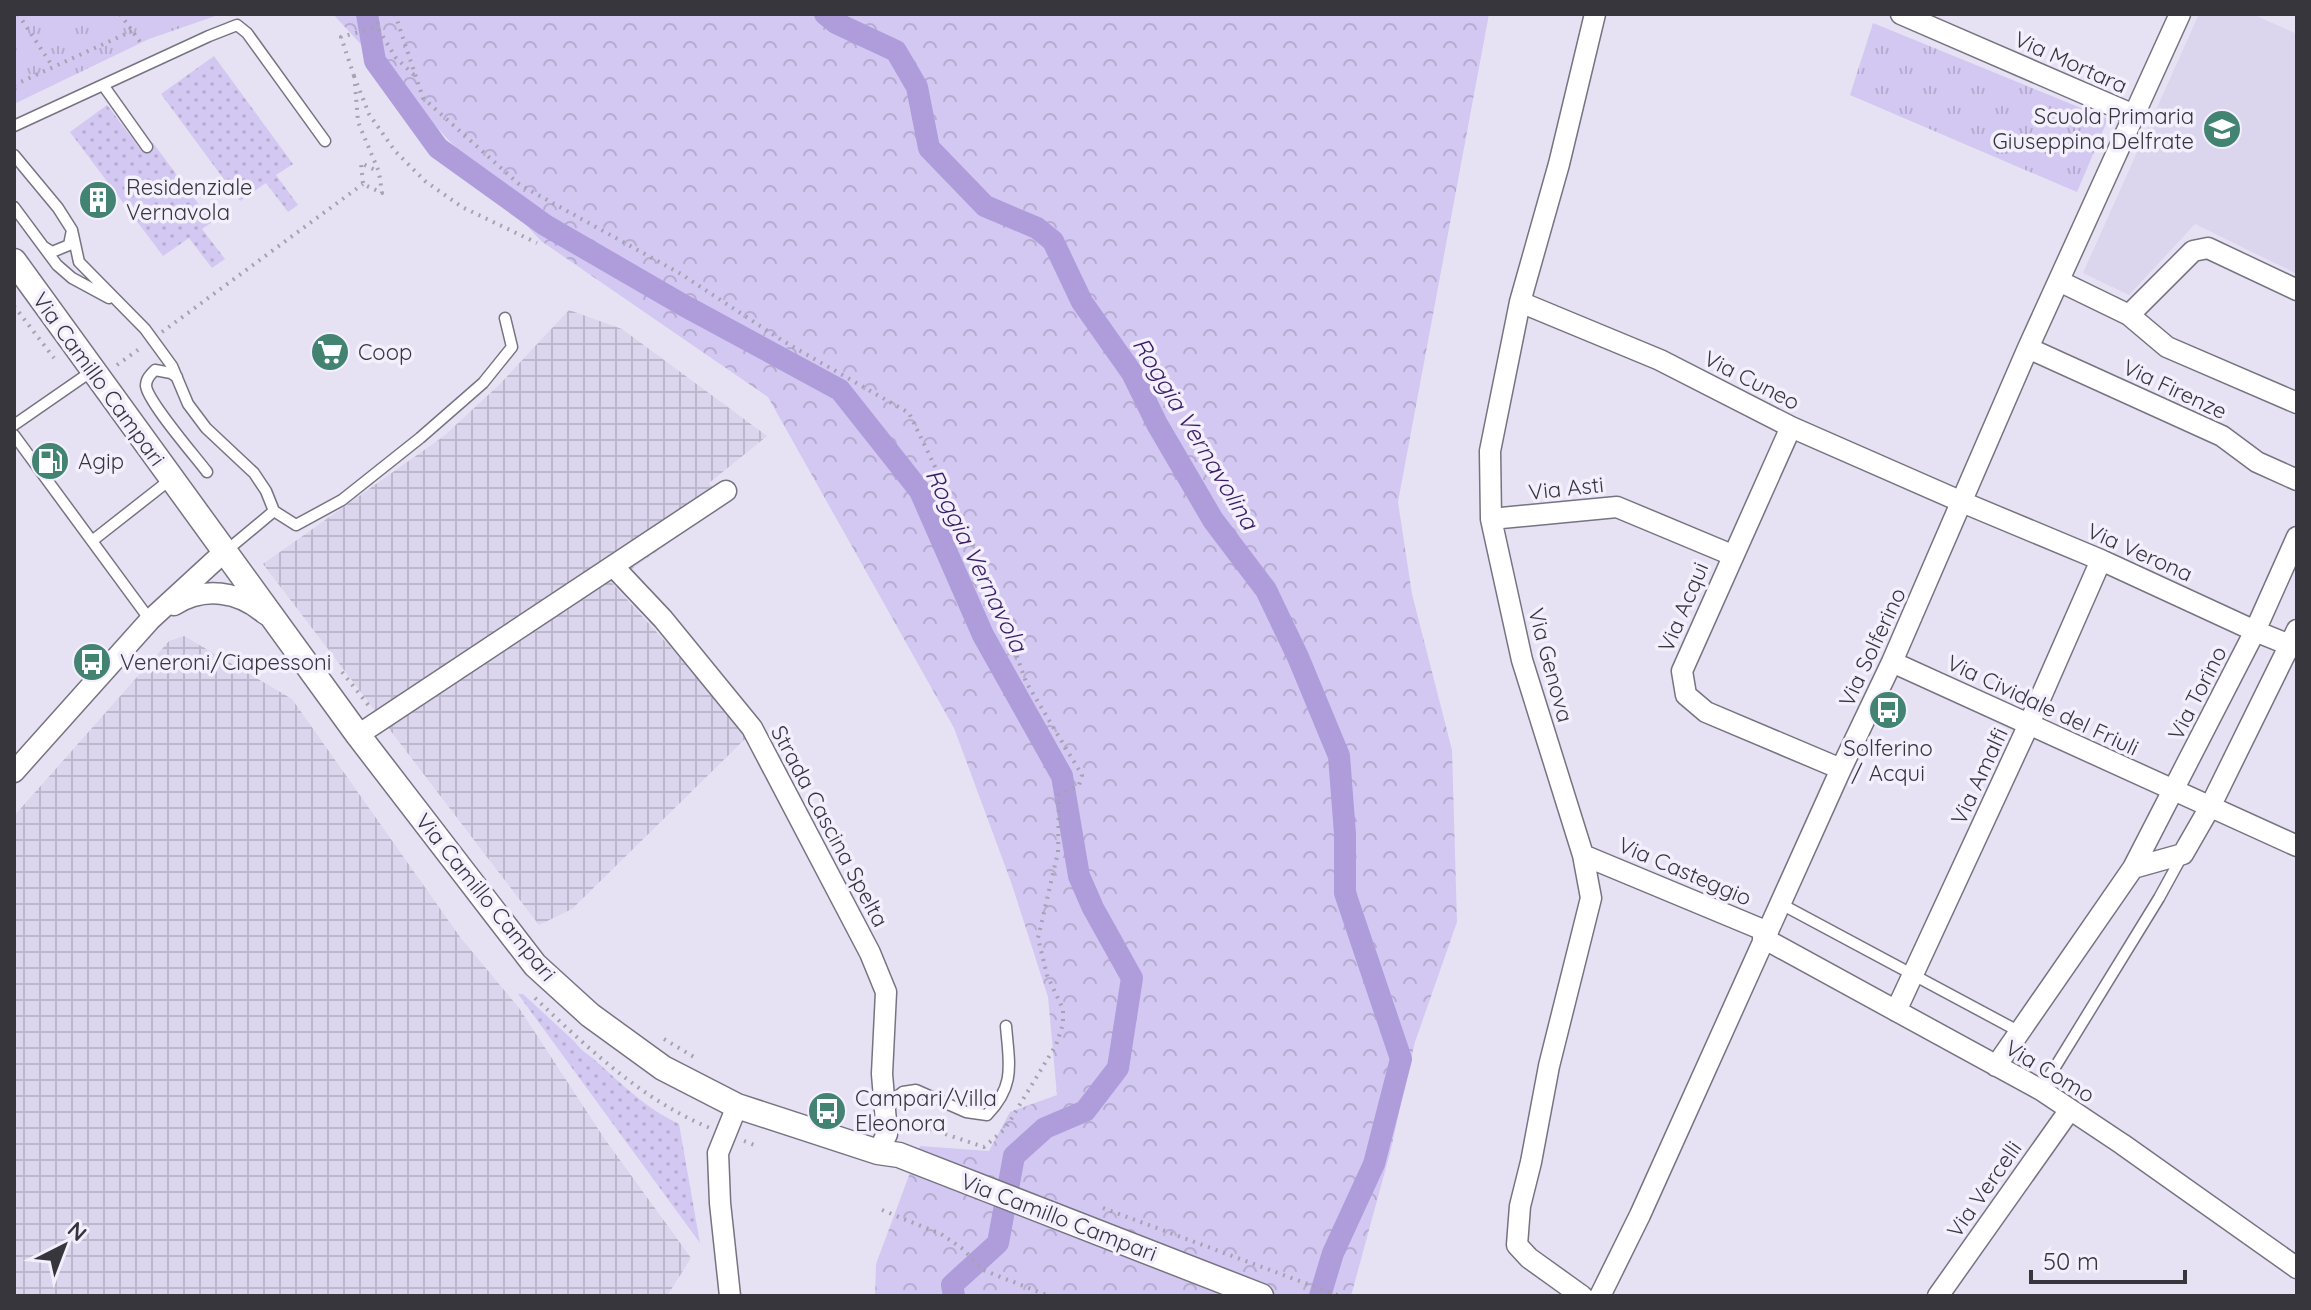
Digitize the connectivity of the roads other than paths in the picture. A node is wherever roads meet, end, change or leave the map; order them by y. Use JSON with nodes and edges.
{"nodes":[{"id":1,"x":1595,"y":14,"type":"edge"},
{"id":2,"x":1904,"y":14,"type":"edge"},
{"id":3,"x":2180,"y":14,"type":"edge"},
{"id":4,"x":103,"y":85,"type":"junction"},
{"id":5,"x":2134,"y":115,"type":"junction"},
{"id":6,"x":14,"y":126,"type":"edge"},
{"id":7,"x":325,"y":141,"type":"dead end"},
{"id":8,"x":147,"y":147,"type":"dead end"},
{"id":9,"x":14,"y":155,"type":"edge"},
{"id":10,"x":14,"y":207,"type":"edge"},
{"id":11,"x":72,"y":230,"type":"junction"},
{"id":12,"x":40,"y":244,"type":"junction"},
{"id":13,"x":14,"y":261,"type":"edge"},
{"id":14,"x":2059,"y":281,"type":"junction"},
{"id":15,"x":2297,"y":290,"type":"edge"},
{"id":16,"x":120,"y":302,"type":"junction"},
{"id":17,"x":1520,"y":302,"type":"junction"},
{"id":18,"x":2129,"y":315,"type":"junction"},
{"id":19,"x":505,"y":318,"type":"dead end"},
{"id":20,"x":2028,"y":348,"type":"junction"},
{"id":21,"x":177,"y":377,"type":"junction"},
{"id":22,"x":88,"y":378,"type":"junction"},
{"id":23,"x":2297,"y":403,"type":"edge"},
{"id":24,"x":14,"y":425,"type":"edge"},
{"id":25,"x":1791,"y":427,"type":"junction"},
{"id":26,"x":14,"y":435,"type":"edge"},
{"id":27,"x":207,"y":472,"type":"dead end"},
{"id":28,"x":171,"y":479,"type":"junction"},
{"id":29,"x":2297,"y":480,"type":"edge"},
{"id":30,"x":726,"y":491,"type":"dead end"},
{"id":31,"x":1962,"y":502,"type":"junction"},
{"id":32,"x":274,"y":511,"type":"junction"},
{"id":33,"x":1491,"y":519,"type":"junction"},
{"id":34,"x":2297,"y":537,"type":"edge"},
{"id":35,"x":92,"y":541,"type":"junction"},
{"id":36,"x":224,"y":552,"type":"junction"},
{"id":37,"x":1732,"y":555,"type":"junction"},
{"id":38,"x":2101,"y":560,"type":"junction"},
{"id":39,"x":613,"y":566,"type":"junction"},
{"id":40,"x":150,"y":620,"type":"junction"},
{"id":41,"x":276,"y":624,"type":"junction"},
{"id":42,"x":2255,"y":631,"type":"junction"},
{"id":43,"x":2295,"y":641,"type":"edge"},
{"id":44,"x":1892,"y":662,"type":"junction"},
{"id":45,"x":2029,"y":724,"type":"junction"},
{"id":46,"x":358,"y":735,"type":"junction"},
{"id":47,"x":1841,"y":769,"type":"junction"},
{"id":48,"x":14,"y":772,"type":"edge"},
{"id":49,"x":2174,"y":791,"type":"junction"},
{"id":50,"x":2210,"y":807,"type":"junction"},
{"id":51,"x":2297,"y":846,"type":"edge"},
{"id":52,"x":2183,"y":854,"type":"junction"},
{"id":53,"x":1583,"y":855,"type":"junction"},
{"id":54,"x":2133,"y":868,"type":"junction"},
{"id":55,"x":1781,"y":904,"type":"junction"},
{"id":56,"x":1766,"y":935,"type":"junction"},
{"id":57,"x":1914,"y":975,"type":"junction"},
{"id":58,"x":1896,"y":1011,"type":"junction"},
{"id":59,"x":1006,"y":1026,"type":"dead end"},
{"id":60,"x":2020,"y":1032,"type":"junction"},
{"id":61,"x":1996,"y":1066,"type":"junction"},
{"id":62,"x":2041,"y":1090,"type":"junction"},
{"id":63,"x":737,"y":1106,"type":"junction"},
{"id":64,"x":885,"y":1106,"type":"junction"},
{"id":65,"x":2069,"y":1111,"type":"junction"},
{"id":66,"x":883,"y":1143,"type":"junction"},
{"id":67,"x":2297,"y":1268,"type":"edge"},
{"id":68,"x":730,"y":1296,"type":"edge"},
{"id":69,"x":1261,"y":1296,"type":"edge"},
{"id":70,"x":1582,"y":1296,"type":"edge"},
{"id":71,"x":1600,"y":1296,"type":"edge"},
{"id":72,"x":1938,"y":1296,"type":"edge"}],
"edges":[{"from":1,"to":17,"type":"street","name":"Via Genova"},
{"from":2,"to":5,"type":"street","name":"Via Mortara"},
{"from":3,"to":5,"type":"street","name":"Via Solferino"},
{"from":4,"to":6,"type":"lane"},
{"from":4,"to":7,"type":"lane"},
{"from":4,"to":8,"type":"lane"},
{"from":5,"to":14,"type":"street","name":"Via Solferino"},
{"from":9,"to":11,"type":"lane"},
{"from":10,"to":12,"type":"lane"},
{"from":11,"to":12,"type":"lane"},
{"from":11,"to":16,"type":"lane"},
{"from":12,"to":16,"type":"lane"},
{"from":13,"to":22,"type":"street","name":"Via Camillo Campari"},
{"from":14,"to":18,"type":"street","name":"Via Firenze"},
{"from":14,"to":20,"type":"street","name":"Via Solferino"},
{"from":15,"to":18,"type":"street"},
{"from":16,"to":21,"type":"lane"},
{"from":17,"to":25,"type":"street","name":"Via Cuneo"},
{"from":17,"to":33,"type":"street","name":"Via Genova"},
{"from":18,"to":23,"type":"street","name":"Via Firenze"},
{"from":19,"to":32,"type":"lane"},
{"from":20,"to":29,"type":"street","name":"Via Firenze"},
{"from":20,"to":31,"type":"street","name":"Via Solferino"},
{"from":21,"to":27,"type":"lane"},
{"from":21,"to":32,"type":"lane"},
{"from":22,"to":24,"type":"lane"},
{"from":22,"to":28,"type":"street","name":"Via Camillo Campari"},
{"from":25,"to":31,"type":"street","name":"Via Cuneo"},
{"from":25,"to":37,"type":"street","name":"Via Acqui"},
{"from":26,"to":35,"type":"lane"},
{"from":28,"to":35,"type":"lane"},
{"from":28,"to":36,"type":"street","name":"Via Camillo Campari"},
{"from":30,"to":39,"type":"street"},
{"from":31,"to":38,"type":"street","name":"Via Verona"},
{"from":31,"to":44,"type":"street","name":"Via Solferino"},
{"from":32,"to":36,"type":"lane"},
{"from":33,"to":37,"type":"street","name":"Via Asti"},
{"from":33,"to":53,"type":"street","name":"Via Genova"},
{"from":34,"to":42,"type":"street","name":"Via Torino"},
{"from":35,"to":40,"type":"lane"},
{"from":36,"to":40,"type":"street"},
{"from":36,"to":41,"type":"street","name":"Via Camillo Campari"},
{"from":37,"to":47,"type":"street","name":"Via Acqui"},
{"from":38,"to":42,"type":"street","name":"Via Verona"},
{"from":38,"to":45,"type":"street","name":"Via Amalfi"},
{"from":39,"to":46,"type":"street"},
{"from":39,"to":64,"type":"street","name":"Strada Cascina Spelta"},
{"from":40,"to":41,"type":"street"},
{"from":40,"to":48,"type":"street"},
{"from":41,"to":46,"type":"street","name":"Via Camillo Campari"},
{"from":42,"to":43,"type":"street","name":"Via Verona"},
{"from":42,"to":49,"type":"street","name":"Via Torino"},
{"from":43,"to":50,"type":"street"},
{"from":44,"to":45,"type":"street","name":"Via Cividale del Friuli"},
{"from":44,"to":47,"type":"street","name":"Via Solferino"},
{"from":45,"to":49,"type":"street","name":"Via Cividale del Friuli"},
{"from":45,"to":57,"type":"street","name":"Via Amalfi"},
{"from":46,"to":63,"type":"street","name":"Via Camillo Campari"},
{"from":47,"to":55,"type":"street","name":"Via Solferino"},
{"from":49,"to":50,"type":"street","name":"Via Cividale del Friuli"},
{"from":49,"to":54,"type":"street","name":"Via Torino"},
{"from":50,"to":51,"type":"street","name":"Via Cividale del Friuli"},
{"from":50,"to":52,"type":"street"},
{"from":52,"to":54,"type":"street"},
{"from":52,"to":62,"type":"lane"},
{"from":53,"to":56,"type":"street","name":"Via Casteggio"},
{"from":53,"to":70,"type":"street","name":"Via Genova"},
{"from":54,"to":60,"type":"street","name":"Via Torino"},
{"from":55,"to":56,"type":"street","name":"Via Solferino"},
{"from":55,"to":57,"type":"lane"},
{"from":56,"to":58,"type":"street","name":"Via Como"},
{"from":56,"to":71,"type":"street","name":"Via Solferino"},
{"from":57,"to":58,"type":"street","name":"Via Amalfi"},
{"from":57,"to":60,"type":"lane"},
{"from":58,"to":61,"type":"street","name":"Via Como"},
{"from":59,"to":64,"type":"lane"},
{"from":60,"to":61,"type":"street","name":"Via Torino"},
{"from":61,"to":62,"type":"street","name":"Via Como"},
{"from":62,"to":65,"type":"street","name":"Via Como"},
{"from":63,"to":66,"type":"street","name":"Via Camillo Campari"},
{"from":63,"to":68,"type":"street"},
{"from":64,"to":66,"type":"street","name":"Strada Cascina Spelta"},
{"from":65,"to":67,"type":"street","name":"Via Como"},
{"from":65,"to":72,"type":"street","name":"Via Vercelli"},
{"from":66,"to":69,"type":"street","name":"Via Camillo Campari"}]}
